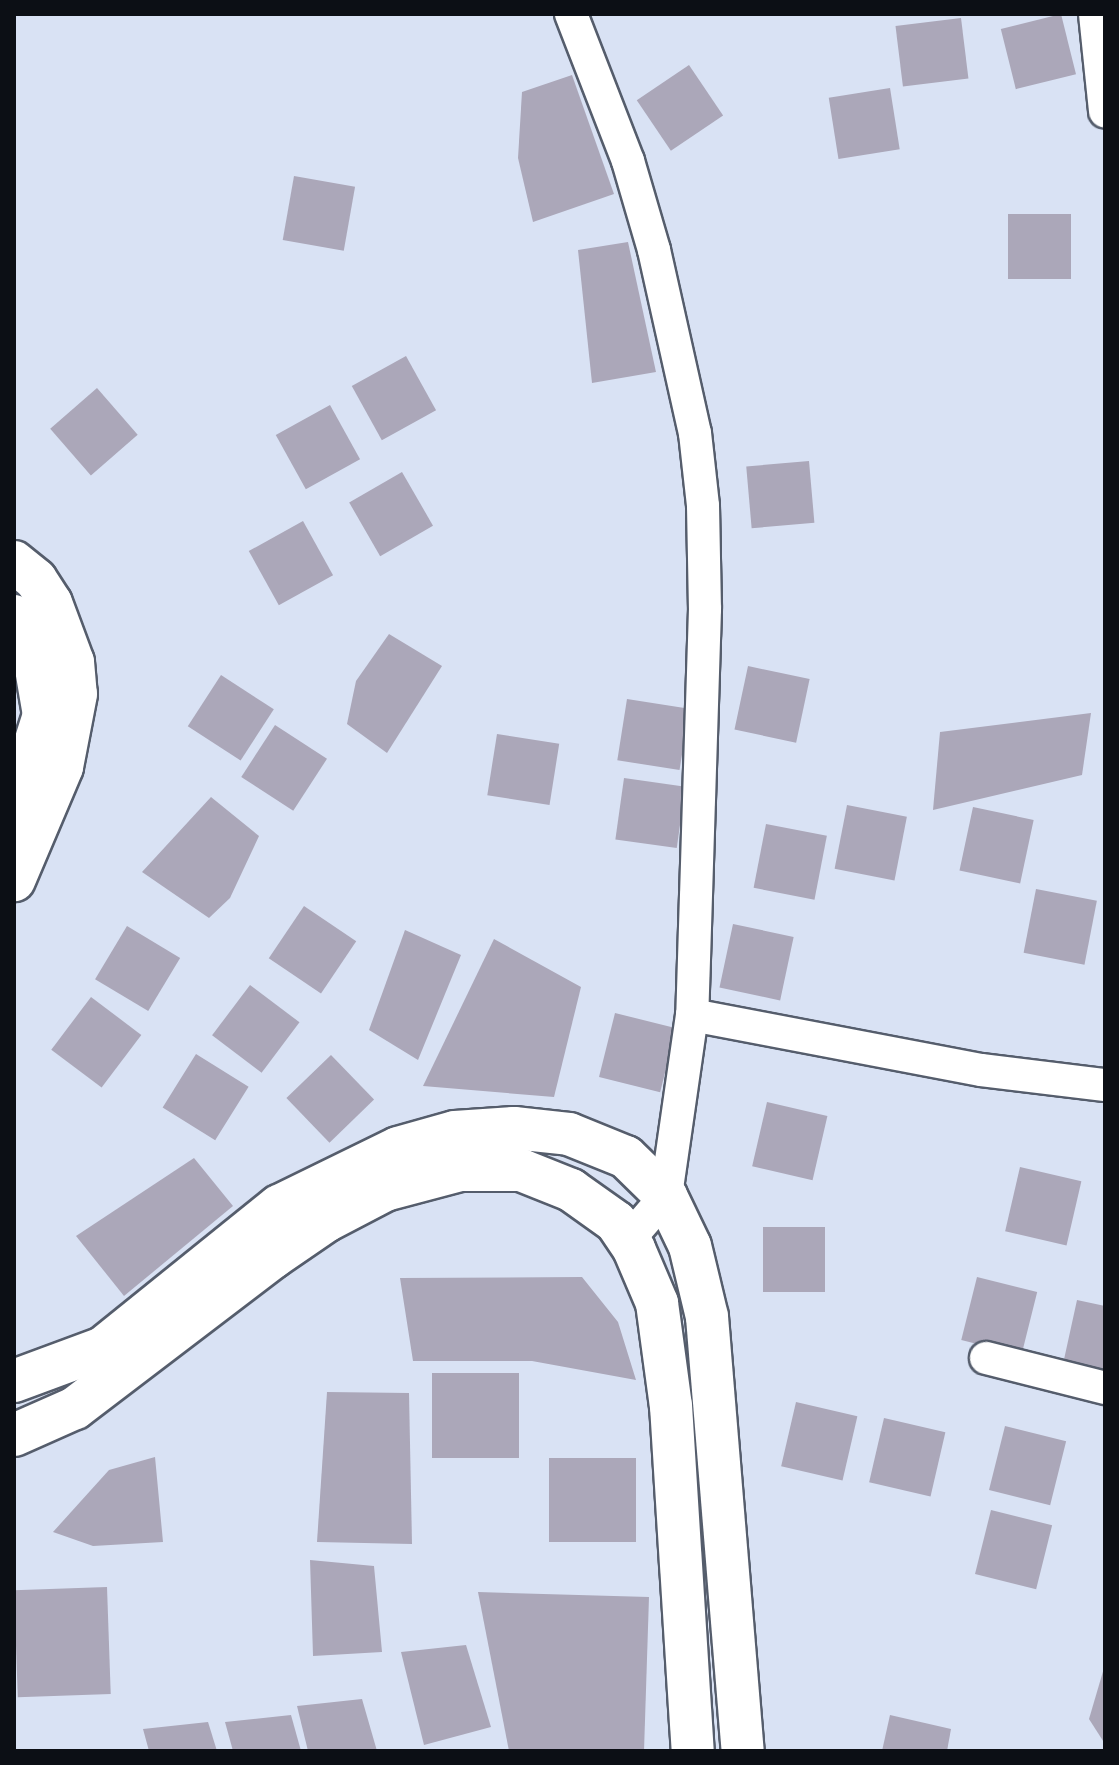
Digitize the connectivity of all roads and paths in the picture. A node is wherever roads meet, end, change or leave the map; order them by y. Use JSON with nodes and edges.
{"nodes":[{"id":1,"x":571,"y":14,"type":"edge"},
{"id":2,"x":1095,"y":14,"type":"edge"},
{"id":3,"x":1105,"y":111,"type":"edge"},
{"id":4,"x":14,"y":562,"type":"edge"},
{"id":5,"x":14,"y":616,"type":"edge"},
{"id":6,"x":14,"y":809,"type":"edge"},
{"id":7,"x":14,"y":880,"type":"edge"},
{"id":8,"x":692,"y":1015,"type":"junction"},
{"id":9,"x":1105,"y":1085,"type":"edge"},
{"id":10,"x":666,"y":1196,"type":"junction"},
{"id":11,"x":628,"y":1240,"type":"junction"},
{"id":12,"x":986,"y":1358,"type":"dead end"},
{"id":13,"x":14,"y":1381,"type":"edge"},
{"id":14,"x":1105,"y":1388,"type":"edge"},
{"id":15,"x":14,"y":1435,"type":"edge"},
{"id":16,"x":693,"y":1751,"type":"edge"},
{"id":17,"x":743,"y":1751,"type":"edge"}],
"edges":[{"from":1,"to":8,"type":"street"},
{"from":2,"to":3,"type":"street"},
{"from":4,"to":7,"type":"main road"},
{"from":5,"to":6,"type":"main road"},
{"from":8,"to":9,"type":"street"},
{"from":8,"to":10,"type":"street"},
{"from":10,"to":11,"type":"street"},
{"from":10,"to":13,"type":"main road"},
{"from":10,"to":17,"type":"main road"},
{"from":11,"to":15,"type":"main road"},
{"from":11,"to":16,"type":"main road"},
{"from":12,"to":14,"type":"street"}]}
